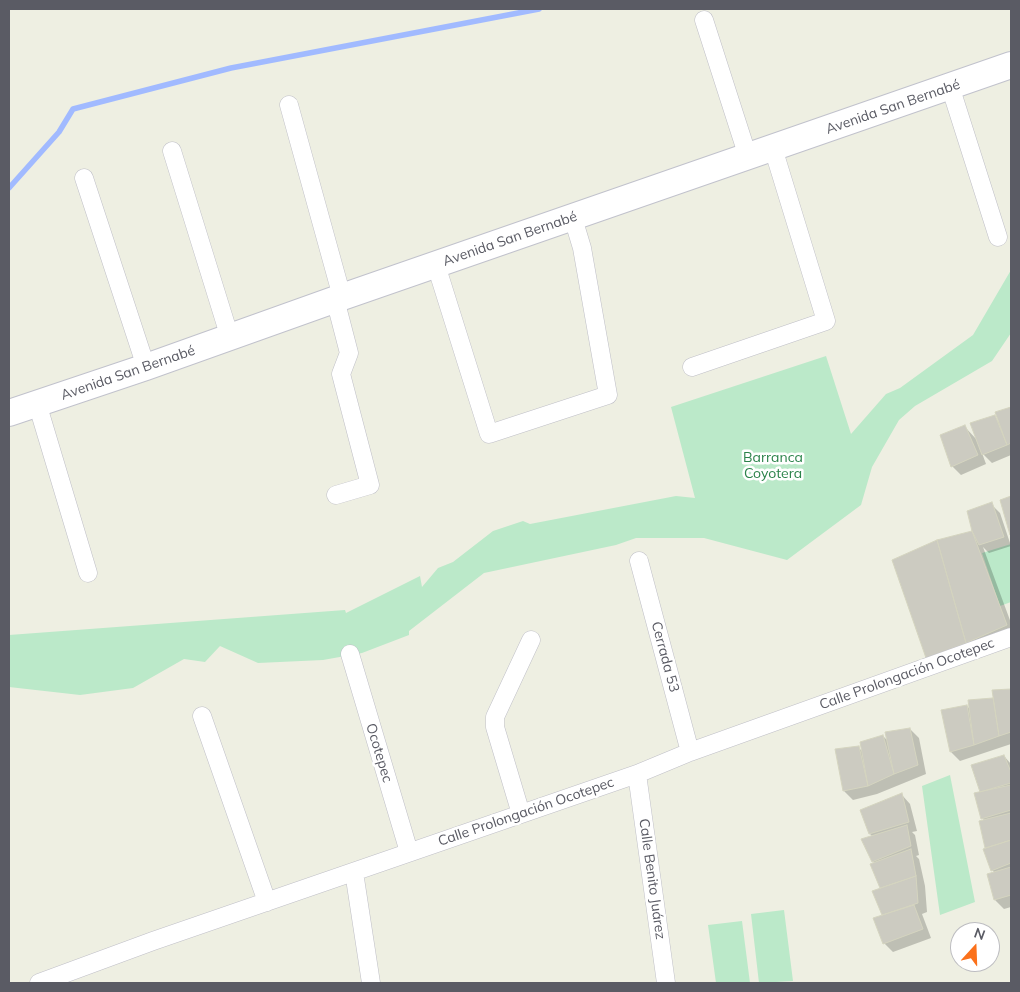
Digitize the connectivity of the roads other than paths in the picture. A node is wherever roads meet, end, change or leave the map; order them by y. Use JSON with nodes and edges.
{"nodes":[{"id":1,"x":704,"y":20,"type":"dead end"},
{"id":2,"x":1011,"y":65,"type":"edge"},
{"id":3,"x":950,"y":86,"type":"junction"},
{"id":4,"x":289,"y":105,"type":"dead end"},
{"id":5,"x":774,"y":148,"type":"junction"},
{"id":6,"x":172,"y":151,"type":"dead end"},
{"id":7,"x":748,"y":157,"type":"junction"},
{"id":8,"x":84,"y":178,"type":"dead end"},
{"id":9,"x":573,"y":218,"type":"junction"},
{"id":10,"x":998,"y":238,"type":"dead end"},
{"id":11,"x":436,"y":265,"type":"junction"},
{"id":12,"x":338,"y":298,"type":"junction"},
{"id":13,"x":230,"y":338,"type":"junction"},
{"id":14,"x":146,"y":367,"type":"junction"},
{"id":15,"x":692,"y":367,"type":"dead end"},
{"id":16,"x":37,"y":403,"type":"junction"},
{"id":17,"x":9,"y":413,"type":"edge"},
{"id":18,"x":336,"y":496,"type":"dead end"},
{"id":19,"x":639,"y":561,"type":"dead end"},
{"id":20,"x":88,"y":574,"type":"dead end"},
{"id":21,"x":1011,"y":637,"type":"edge"},
{"id":22,"x":530,"y":640,"type":"dead end"},
{"id":23,"x":350,"y":654,"type":"dead end"},
{"id":24,"x":202,"y":716,"type":"dead end"},
{"id":25,"x":690,"y":752,"type":"junction"},
{"id":26,"x":637,"y":774,"type":"junction"},
{"id":27,"x":521,"y":814,"type":"junction"},
{"id":28,"x":409,"y":852,"type":"junction"},
{"id":29,"x":354,"y":872,"type":"junction"},
{"id":30,"x":267,"y":902,"type":"junction"},
{"id":31,"x":70,"y":978,"type":"edge"},
{"id":32,"x":40,"y":983,"type":"edge"},
{"id":33,"x":371,"y":983,"type":"edge"},
{"id":34,"x":666,"y":983,"type":"edge"}],
"edges":[{"from":1,"to":7,"type":"street"},
{"from":2,"to":3,"type":"main road","name":"Avenida San Bernabé"},
{"from":3,"to":5,"type":"main road","name":"Avenida San Bernabé"},
{"from":3,"to":10,"type":"street"},
{"from":4,"to":12,"type":"street"},
{"from":5,"to":7,"type":"main road","name":"Avenida San Bernabé"},
{"from":5,"to":15,"type":"street"},
{"from":6,"to":13,"type":"street"},
{"from":7,"to":9,"type":"main road","name":"Avenida San Bernabé"},
{"from":8,"to":14,"type":"street"},
{"from":9,"to":11,"type":"main road","name":"Avenida San Bernabé"},
{"from":9,"to":11,"type":"street"},
{"from":11,"to":12,"type":"main road","name":"Avenida San Bernabé"},
{"from":12,"to":13,"type":"main road","name":"Avenida San Bernabé"},
{"from":12,"to":18,"type":"street"},
{"from":13,"to":14,"type":"main road","name":"Avenida San Bernabé"},
{"from":14,"to":16,"type":"main road","name":"Avenida San Bernabé"},
{"from":16,"to":17,"type":"main road","name":"Avenida San Bernabé"},
{"from":16,"to":20,"type":"street"},
{"from":19,"to":25,"type":"street","name":"Cerrada 53"},
{"from":21,"to":25,"type":"street","name":"Calle Prolongación Ocotepec"},
{"from":22,"to":27,"type":"street"},
{"from":23,"to":28,"type":"street","name":"Ocotepec"},
{"from":24,"to":30,"type":"street"},
{"from":25,"to":26,"type":"street","name":"Calle Prolongación Ocotepec"},
{"from":26,"to":27,"type":"street","name":"Calle Prolongación Ocotepec"},
{"from":26,"to":34,"type":"street","name":"Calle Benito Juárez"},
{"from":27,"to":28,"type":"street","name":"Calle Prolongación Ocotepec"},
{"from":28,"to":29,"type":"street","name":"Calle Prolongación Ocotepec"},
{"from":29,"to":30,"type":"street","name":"Calle Prolongación Ocotepec"},
{"from":29,"to":33,"type":"street"},
{"from":30,"to":31,"type":"street","name":"Calle Prolongación Ocotepec"},
{"from":31,"to":32,"type":"street","name":"Calle Prolongación Ocotepec"}]}
